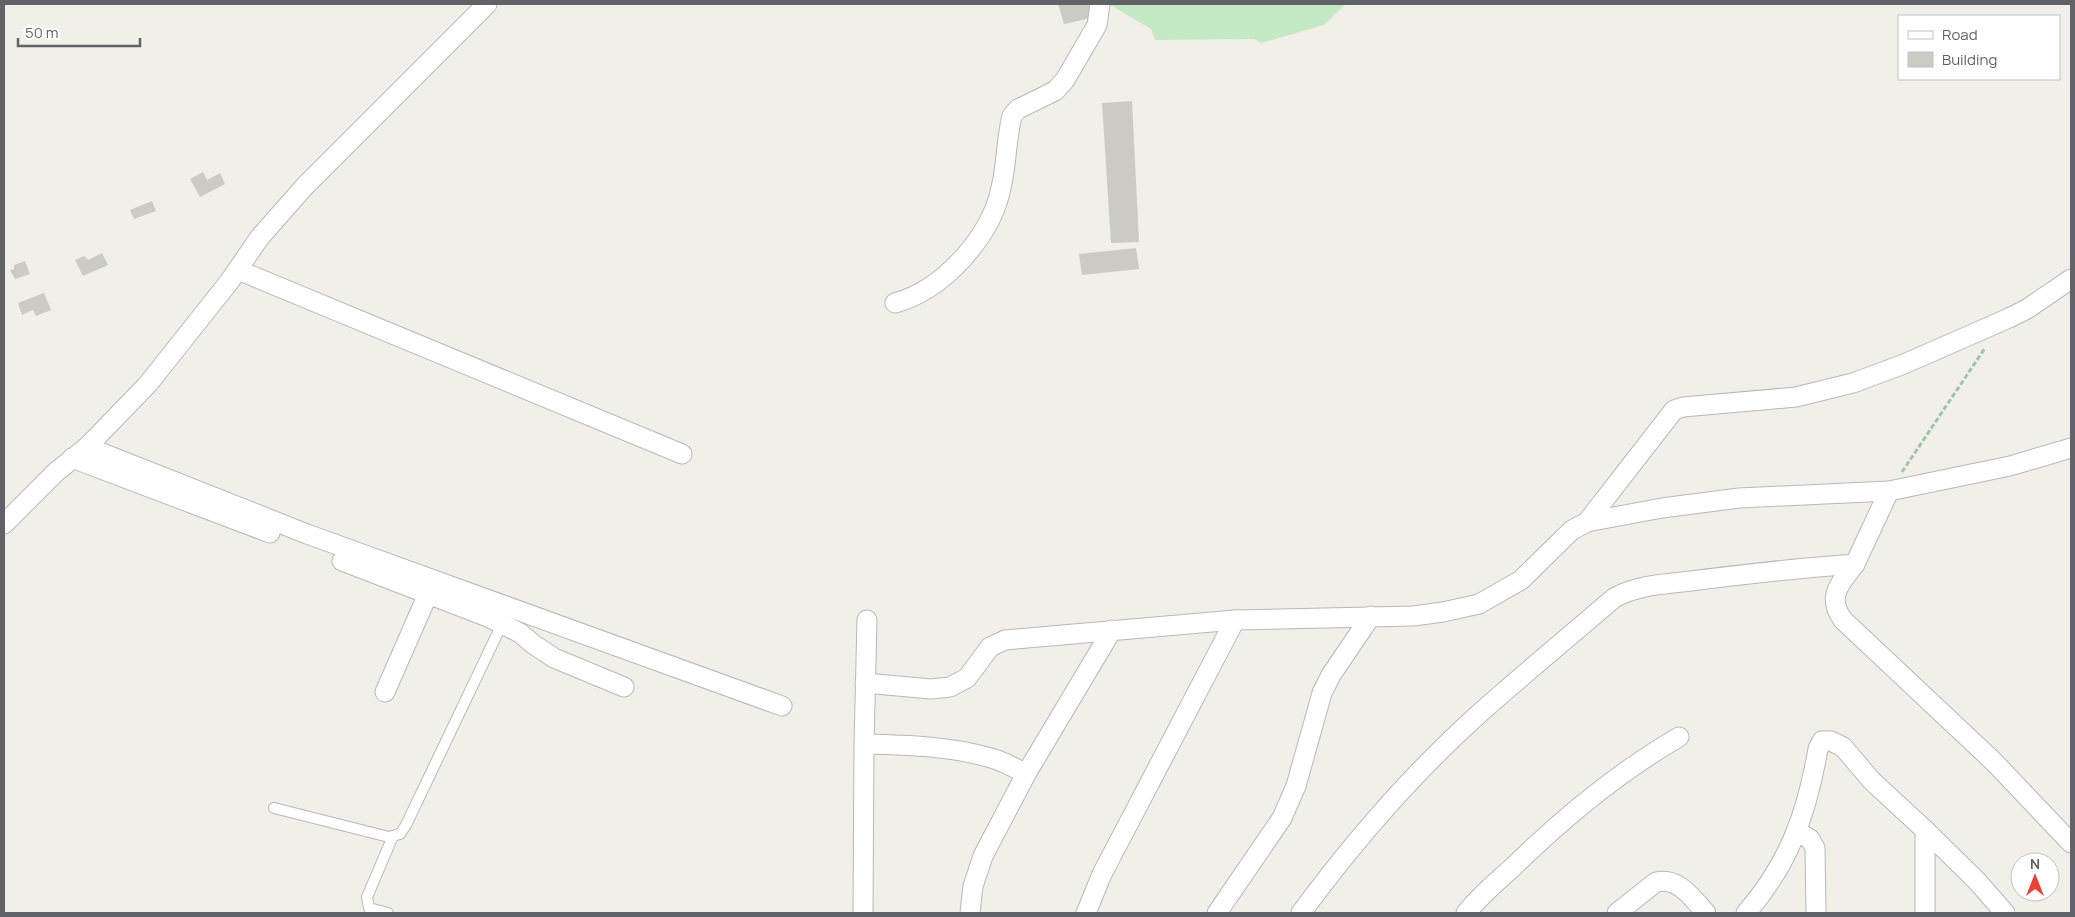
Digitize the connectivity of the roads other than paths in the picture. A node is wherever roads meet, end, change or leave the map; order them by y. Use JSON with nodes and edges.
{"nodes":[{"id":1,"x":487,"y":4,"type":"edge"},
{"id":2,"x":1100,"y":4,"type":"edge"},
{"id":3,"x":238,"y":270,"type":"junction"},
{"id":4,"x":2071,"y":279,"type":"edge"},
{"id":5,"x":895,"y":303,"type":"dead end"},
{"id":6,"x":87,"y":447,"type":"junction"},
{"id":7,"x":2071,"y":448,"type":"edge"},
{"id":8,"x":682,"y":454,"type":"dead end"},
{"id":9,"x":72,"y":458,"type":"junction"},
{"id":10,"x":1890,"y":491,"type":"junction"},
{"id":11,"x":1587,"y":522,"type":"junction"},
{"id":12,"x":4,"y":524,"type":"edge"},
{"id":13,"x":1855,"y":564,"type":"junction"},
{"id":14,"x":428,"y":594,"type":"junction"},
{"id":15,"x":1371,"y":616,"type":"junction"},
{"id":16,"x":867,"y":620,"type":"dead end"},
{"id":17,"x":1235,"y":620,"type":"junction"},
{"id":18,"x":502,"y":624,"type":"junction"},
{"id":19,"x":1112,"y":630,"type":"junction"},
{"id":20,"x":865,"y":683,"type":"junction"},
{"id":21,"x":624,"y":687,"type":"dead end"},
{"id":22,"x":385,"y":692,"type":"dead end"},
{"id":23,"x":782,"y":706,"type":"dead end"},
{"id":24,"x":1680,"y":737,"type":"dead end"},
{"id":25,"x":864,"y":744,"type":"junction"},
{"id":26,"x":1026,"y":774,"type":"junction"},
{"id":27,"x":274,"y":808,"type":"dead end"},
{"id":28,"x":1925,"y":830,"type":"junction"},
{"id":29,"x":1797,"y":831,"type":"junction"},
{"id":30,"x":393,"y":836,"type":"junction"},
{"id":31,"x":2071,"y":843,"type":"edge"},
{"id":32,"x":388,"y":913,"type":"edge"},
{"id":33,"x":863,"y":913,"type":"edge"},
{"id":34,"x":970,"y":913,"type":"edge"},
{"id":35,"x":1086,"y":913,"type":"edge"},
{"id":36,"x":1217,"y":913,"type":"edge"},
{"id":37,"x":1301,"y":913,"type":"edge"},
{"id":38,"x":1466,"y":913,"type":"edge"},
{"id":39,"x":1617,"y":913,"type":"edge"},
{"id":40,"x":1706,"y":913,"type":"edge"},
{"id":41,"x":1746,"y":913,"type":"edge"},
{"id":42,"x":1816,"y":913,"type":"edge"},
{"id":43,"x":1925,"y":913,"type":"edge"},
{"id":44,"x":2005,"y":913,"type":"edge"}],
"edges":[{"from":1,"to":3,"type":"street"},
{"from":2,"to":5,"type":"street"},
{"from":3,"to":6,"type":"street"},
{"from":3,"to":8,"type":"street"},
{"from":4,"to":11,"type":"street"},
{"from":6,"to":9,"type":"street"},
{"from":6,"to":23,"type":"street"},
{"from":7,"to":10,"type":"street"},
{"from":9,"to":12,"type":"street"},
{"from":9,"to":14,"type":"street"},
{"from":10,"to":11,"type":"street"},
{"from":10,"to":13,"type":"street"},
{"from":11,"to":15,"type":"street"},
{"from":13,"to":31,"type":"street"},
{"from":13,"to":37,"type":"street"},
{"from":14,"to":18,"type":"street"},
{"from":14,"to":22,"type":"street"},
{"from":15,"to":17,"type":"street"},
{"from":15,"to":36,"type":"street"},
{"from":16,"to":20,"type":"street"},
{"from":17,"to":19,"type":"street"},
{"from":17,"to":35,"type":"street"},
{"from":18,"to":21,"type":"street"},
{"from":18,"to":30,"type":"lane"},
{"from":19,"to":20,"type":"street"},
{"from":19,"to":26,"type":"street"},
{"from":20,"to":25,"type":"street"},
{"from":24,"to":38,"type":"street"},
{"from":25,"to":26,"type":"street"},
{"from":25,"to":33,"type":"street"},
{"from":26,"to":34,"type":"street"},
{"from":27,"to":30,"type":"lane"},
{"from":28,"to":29,"type":"street"},
{"from":28,"to":43,"type":"street"},
{"from":28,"to":44,"type":"street"},
{"from":29,"to":41,"type":"street"},
{"from":29,"to":42,"type":"street"},
{"from":30,"to":32,"type":"lane"},
{"from":39,"to":40,"type":"street"}]}
